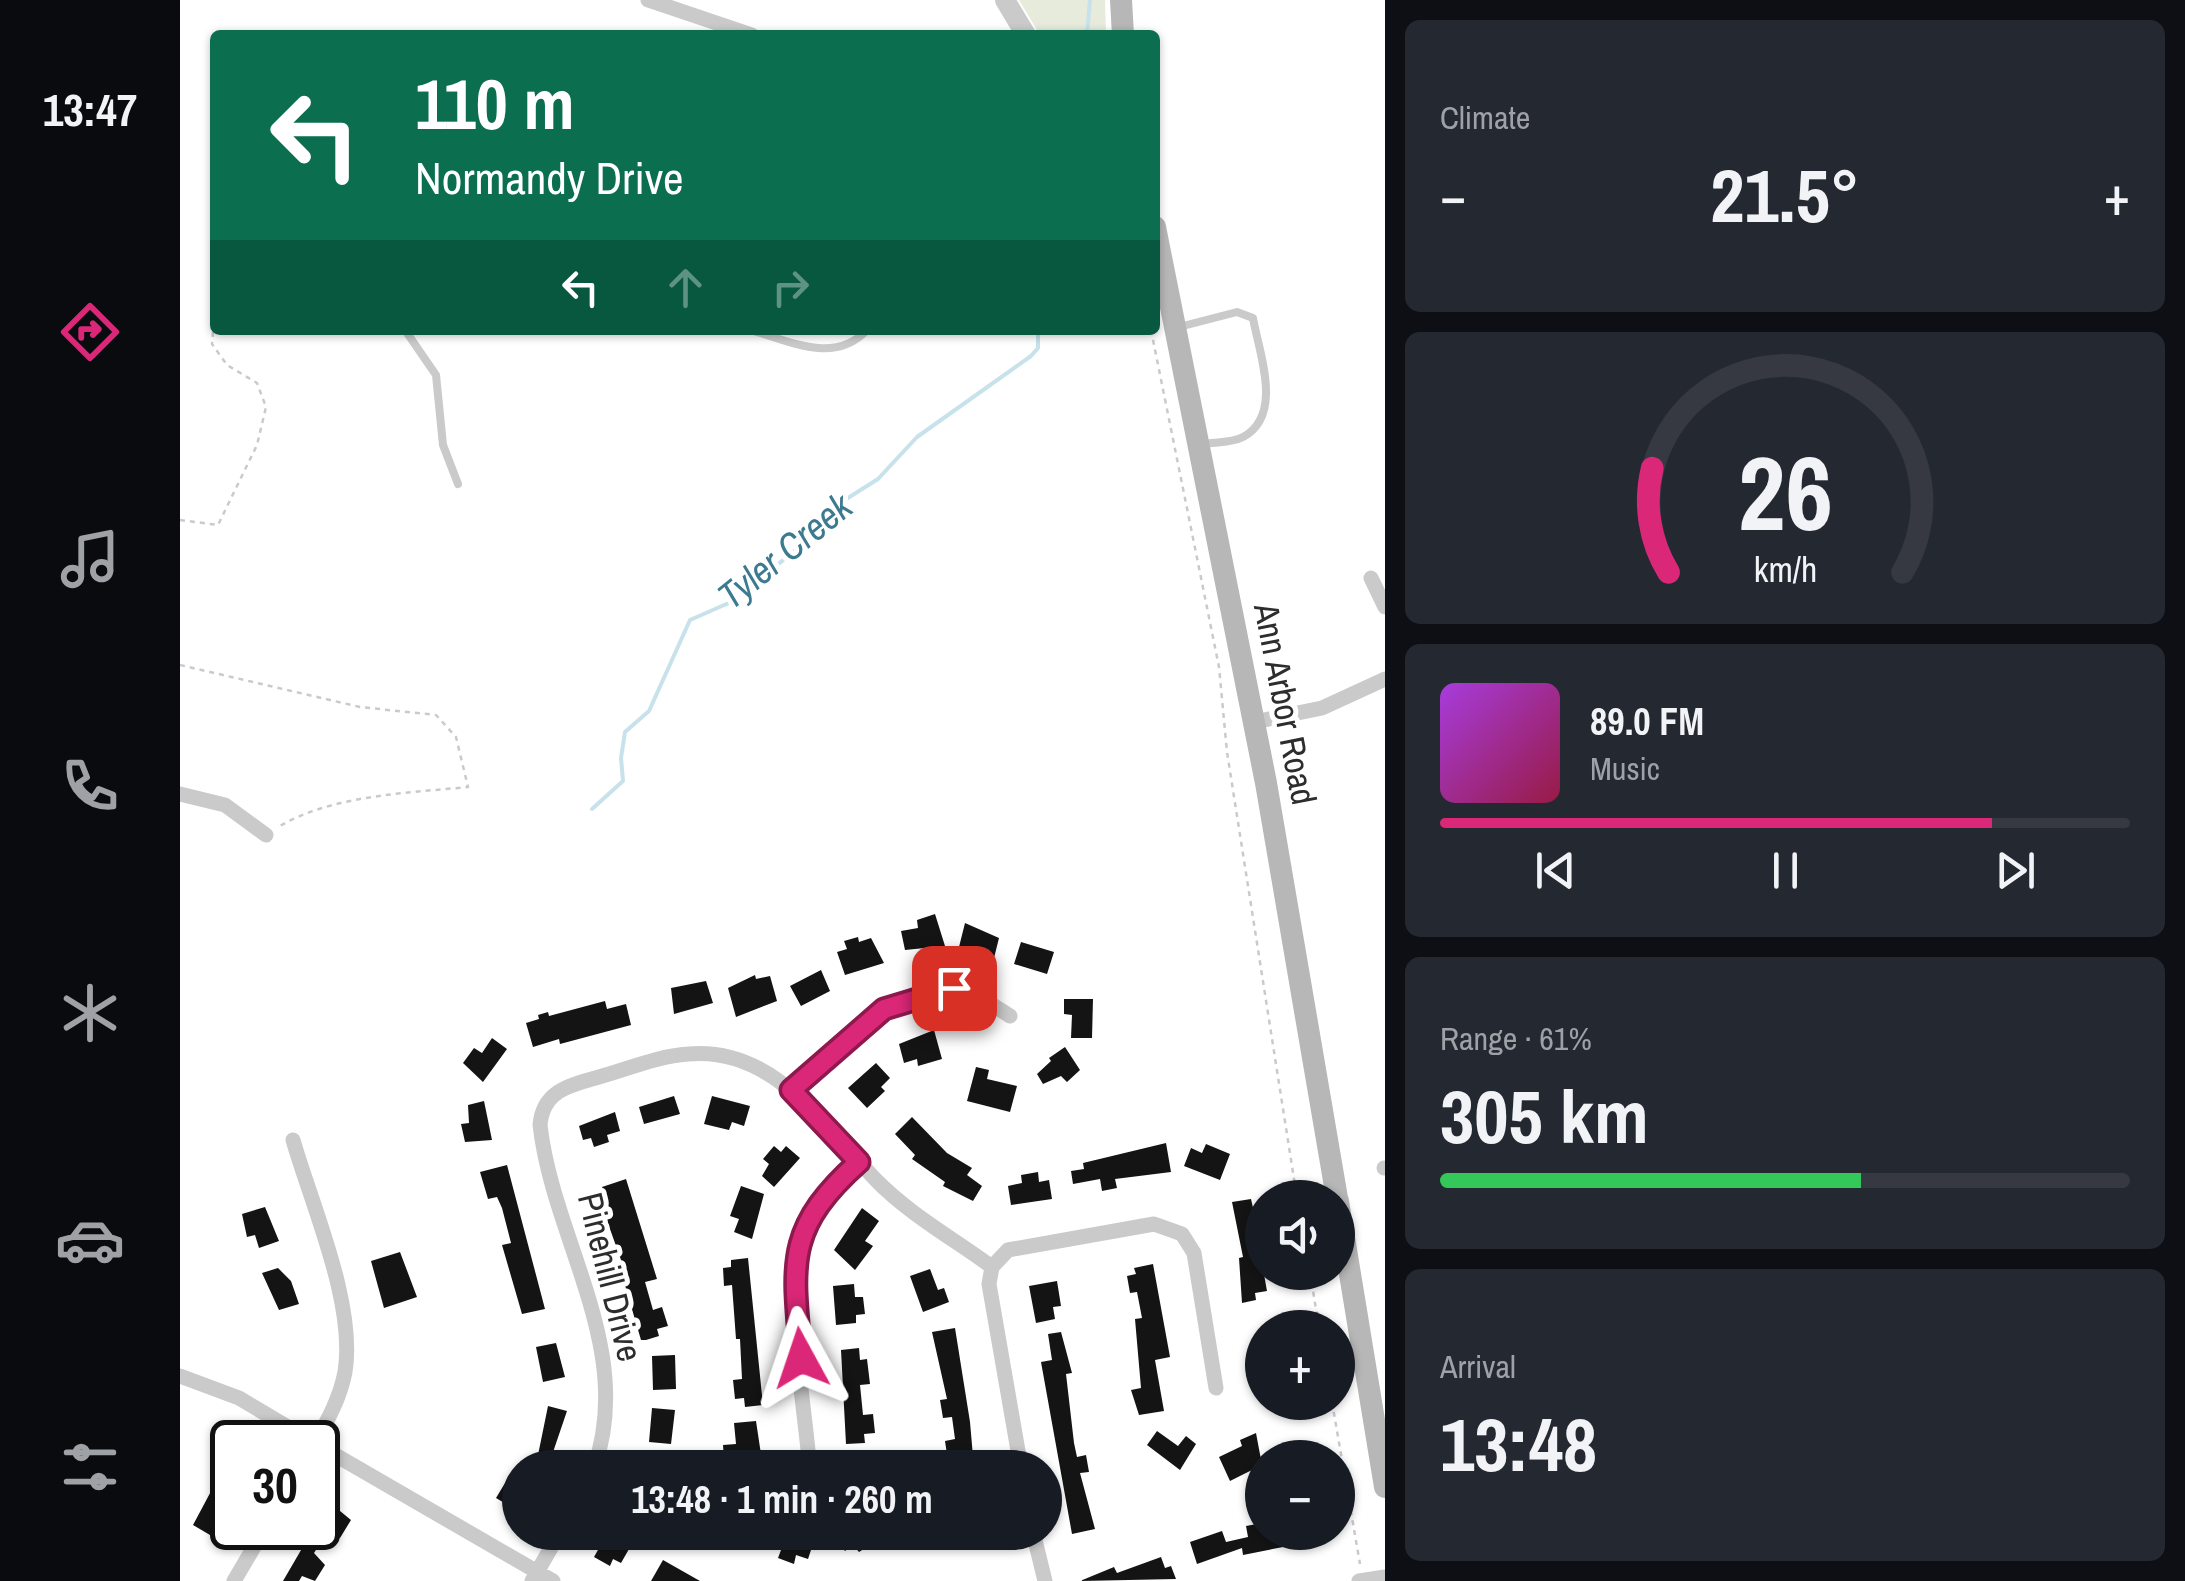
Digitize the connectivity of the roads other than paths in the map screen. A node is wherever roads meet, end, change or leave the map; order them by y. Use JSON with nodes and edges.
{"nodes":[{"id":1,"x":648,"y":0,"type":"edge"},
{"id":2,"x":1006,"y":0,"type":"edge"},
{"id":3,"x":1121,"y":0,"type":"edge"},
{"id":4,"x":706,"y":28,"type":"edge"},
{"id":5,"x":1023,"y":30,"type":"edge"},
{"id":6,"x":1122,"y":30,"type":"edge"},
{"id":7,"x":1160,"y":276,"type":"edge"},
{"id":8,"x":1163,"y":306,"type":"edge"},
{"id":9,"x":1176,"y":328,"type":"junction"},
{"id":10,"x":409,"y":335,"type":"edge"},
{"id":11,"x":770,"y":335,"type":"edge"},
{"id":12,"x":860,"y":335,"type":"edge"},
{"id":13,"x":1199,"y":445,"type":"junction"},
{"id":14,"x":458,"y":484,"type":"dead end"},
{"id":15,"x":1370,"y":578,"type":"dead end"},
{"id":16,"x":1385,"y":607,"type":"edge"},
{"id":17,"x":1385,"y":679,"type":"edge"},
{"id":18,"x":1254,"y":722,"type":"junction"},
{"id":19,"x":180,"y":794,"type":"edge"},
{"id":20,"x":266,"y":834,"type":"road end"},
{"id":21,"x":1010,"y":1016,"type":"dead end"},
{"id":22,"x":791,"y":1090,"type":"junction"},
{"id":23,"x":293,"y":1140,"type":"dead end"},
{"id":24,"x":859,"y":1162,"type":"junction"},
{"id":25,"x":1334,"y":1180,"type":"edge"},
{"id":26,"x":992,"y":1267,"type":"junction"},
{"id":27,"x":1352,"y":1290,"type":"edge"},
{"id":28,"x":180,"y":1376,"type":"edge"},
{"id":29,"x":1216,"y":1388,"type":"dead end"},
{"id":30,"x":276,"y":1420,"type":"edge"},
{"id":31,"x":326,"y":1420,"type":"edge"},
{"id":32,"x":598,"y":1450,"type":"edge"},
{"id":33,"x":803,"y":1450,"type":"edge"},
{"id":34,"x":1019,"y":1450,"type":"edge"},
{"id":35,"x":340,"y":1458,"type":"edge"},
{"id":36,"x":1385,"y":1486,"type":"edge"},
{"id":37,"x":253,"y":1550,"type":"edge"},
{"id":38,"x":550,"y":1550,"type":"edge"},
{"id":39,"x":1037,"y":1550,"type":"edge"},
{"id":40,"x":535,"y":1576,"type":"edge"},
{"id":41,"x":1385,"y":1576,"type":"edge"},
{"id":42,"x":234,"y":1581,"type":"edge"},
{"id":43,"x":554,"y":1581,"type":"edge"},
{"id":44,"x":1045,"y":1581,"type":"edge"},
{"id":45,"x":1360,"y":1581,"type":"edge"}],
"edges":[{"from":1,"to":4,"type":"street"},
{"from":2,"to":5,"type":"street"},
{"from":3,"to":6,"type":"main road"},
{"from":7,"to":8,"type":"main road","name":"Ann Arbor Road"},
{"from":8,"to":9,"type":"main road","name":"Ann Arbor Road"},
{"from":9,"to":13,"type":"main road","name":"Ann Arbor Road"},
{"from":9,"to":13,"type":"lane"},
{"from":10,"to":14,"type":"lane"},
{"from":11,"to":12,"type":"lane"},
{"from":13,"to":18,"type":"main road","name":"Ann Arbor Road"},
{"from":15,"to":16,"type":"street"},
{"from":17,"to":18,"type":"street"},
{"from":18,"to":25,"type":"main road","name":"Ann Arbor Road"},
{"from":19,"to":20,"type":"street"},
{"from":21,"to":22,"type":"street"},
{"from":22,"to":24,"type":"street"},
{"from":22,"to":32,"type":"street","name":"Pinehill Drive"},
{"from":23,"to":31,"type":"street"},
{"from":24,"to":26,"type":"street"},
{"from":24,"to":33,"type":"street"},
{"from":26,"to":29,"type":"street"},
{"from":26,"to":34,"type":"street"},
{"from":27,"to":36,"type":"main road","name":"Ann Arbor Road"},
{"from":28,"to":30,"type":"street"},
{"from":35,"to":40,"type":"street"},
{"from":37,"to":42,"type":"street"},
{"from":38,"to":40,"type":"street"},
{"from":39,"to":44,"type":"street"},
{"from":40,"to":43,"type":"street"},
{"from":41,"to":45,"type":"street"}]}
